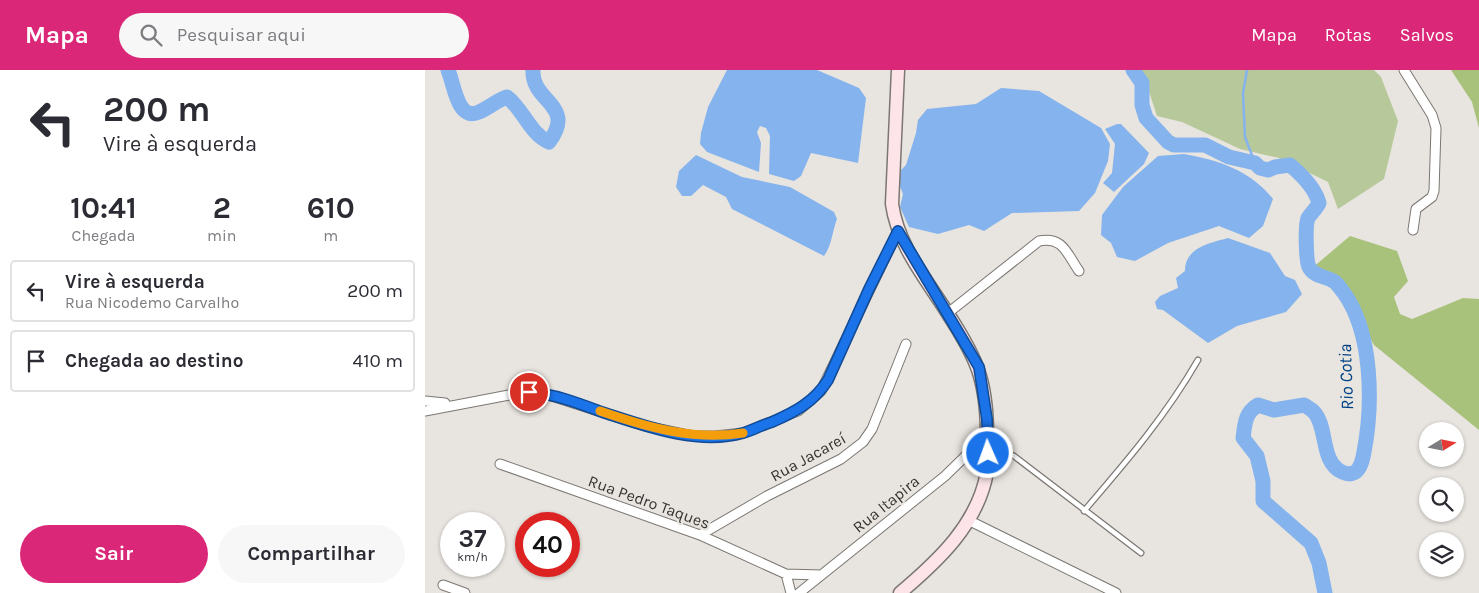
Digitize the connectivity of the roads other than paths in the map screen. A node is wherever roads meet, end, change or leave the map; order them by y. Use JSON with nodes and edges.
{"nodes":[{"id":1,"x":898,"y":70,"type":"edge"},
{"id":2,"x":1404,"y":70,"type":"edge"},
{"id":3,"x":1413,"y":230,"type":"dead end"},
{"id":4,"x":898,"y":231,"type":"junction"},
{"id":5,"x":1079,"y":271,"type":"dead end"},
{"id":6,"x":948,"y":313,"type":"junction"},
{"id":7,"x":906,"y":344,"type":"dead end"},
{"id":8,"x":1198,"y":360,"type":"dead end"},
{"id":9,"x":425,"y":401,"type":"edge"},
{"id":10,"x":455,"y":404,"type":"junction"},
{"id":11,"x":425,"y":410,"type":"edge"},
{"id":12,"x":987,"y":440,"type":"junction"},
{"id":13,"x":500,"y":464,"type":"dead end"},
{"id":14,"x":1084,"y":511,"type":"junction"},
{"id":15,"x":968,"y":520,"type":"junction"},
{"id":16,"x":700,"y":535,"type":"junction"},
{"id":17,"x":1141,"y":553,"type":"dead end"},
{"id":18,"x":786,"y":574,"type":"junction"},
{"id":19,"x":821,"y":575,"type":"junction"},
{"id":20,"x":443,"y":584,"type":"dead end"},
{"id":21,"x":465,"y":593,"type":"edge"},
{"id":22,"x":791,"y":593,"type":"edge"},
{"id":23,"x":799,"y":593,"type":"edge"},
{"id":24,"x":900,"y":593,"type":"edge"},
{"id":25,"x":1116,"y":593,"type":"edge"}],
"edges":[{"from":1,"to":4,"type":"street"},
{"from":2,"to":3,"type":"street"},
{"from":4,"to":6,"type":"street"},
{"from":4,"to":10,"type":"street"},
{"from":5,"to":6,"type":"street"},
{"from":6,"to":12,"type":"street"},
{"from":7,"to":16,"type":"street","name":"Rua Jacareí"},
{"from":8,"to":14,"type":"lane"},
{"from":9,"to":10,"type":"street"},
{"from":10,"to":11,"type":"street"},
{"from":12,"to":14,"type":"lane"},
{"from":12,"to":15,"type":"street"},
{"from":12,"to":19,"type":"street","name":"Rua Itapira"},
{"from":13,"to":16,"type":"street","name":"Rua Pedro Taques"},
{"from":14,"to":17,"type":"lane"},
{"from":15,"to":24,"type":"street"},
{"from":15,"to":25,"type":"street"},
{"from":16,"to":18,"type":"street","name":"Rua Pedro Taques"},
{"from":18,"to":19,"type":"street","name":"Rua Pedro Taques"},
{"from":18,"to":22,"type":"street"},
{"from":19,"to":23,"type":"street","name":"Rua Itapira"},
{"from":20,"to":21,"type":"street"}]}
